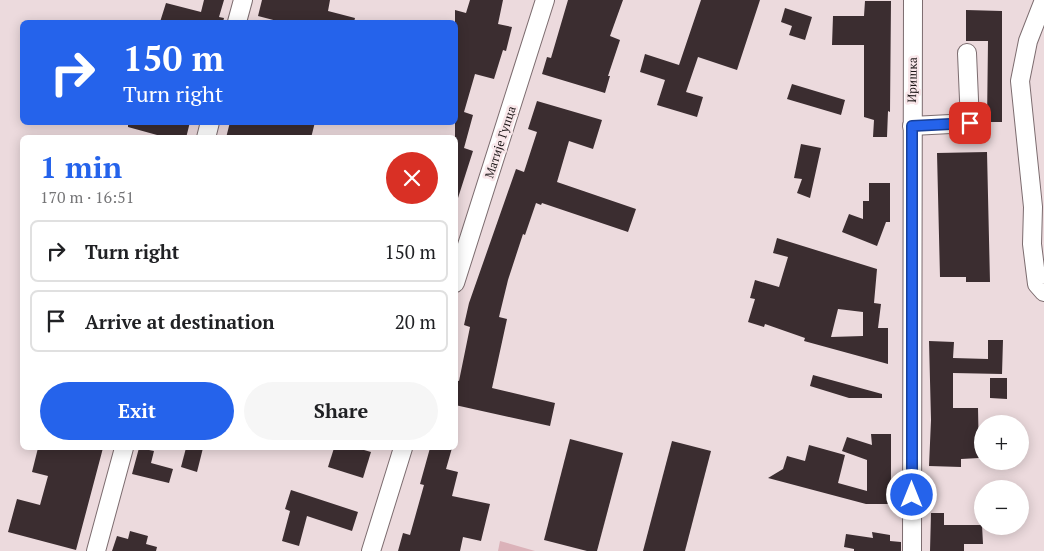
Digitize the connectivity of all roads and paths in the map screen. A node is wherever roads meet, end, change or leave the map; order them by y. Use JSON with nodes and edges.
{"nodes":[{"id":1,"x":243,"y":0,"type":"edge"},
{"id":2,"x":544,"y":0,"type":"edge"},
{"id":3,"x":913,"y":0,"type":"edge"},
{"id":4,"x":1044,"y":0,"type":"edge"},
{"id":5,"x":238,"y":20,"type":"edge"},
{"id":6,"x":967,"y":53,"type":"dead end"},
{"id":7,"x":912,"y":126,"type":"junction"},
{"id":8,"x":1038,"y":218,"type":"edge"},
{"id":9,"x":458,"y":273,"type":"edge"},
{"id":10,"x":1044,"y":292,"type":"edge"},
{"id":11,"x":123,"y":450,"type":"edge"},
{"id":12,"x":402,"y":450,"type":"edge"},
{"id":13,"x":96,"y":551,"type":"edge"},
{"id":14,"x":371,"y":551,"type":"edge"},
{"id":15,"x":912,"y":551,"type":"edge"}],
"edges":[{"from":1,"to":5,"type":"street"},
{"from":2,"to":9,"type":"street","name":"Матије Гупца"},
{"from":3,"to":7,"type":"street","name":"Иришка"},
{"from":4,"to":8,"type":"street"},
{"from":6,"to":7,"type":"street"},
{"from":7,"to":15,"type":"street","name":"Иришка"},
{"from":8,"to":10,"type":"street"},
{"from":11,"to":13,"type":"street"},
{"from":12,"to":14,"type":"street"}]}
